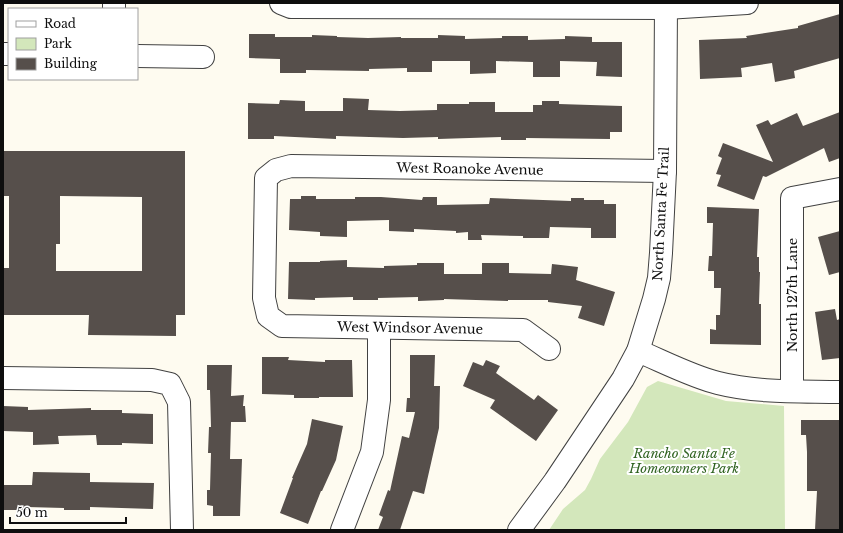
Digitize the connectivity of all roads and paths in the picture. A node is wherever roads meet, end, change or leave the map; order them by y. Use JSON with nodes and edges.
{"nodes":[{"id":1,"x":281,"y":3,"type":"edge"},
{"id":2,"x":747,"y":3,"type":"edge"},
{"id":3,"x":666,"y":5,"type":"edge"},
{"id":4,"x":138,"y":56,"type":"edge"},
{"id":5,"x":203,"y":57,"type":"dead end"},
{"id":6,"x":664,"y":171,"type":"junction"},
{"id":7,"x":840,"y":189,"type":"edge"},
{"id":8,"x":268,"y":316,"type":"joint"},
{"id":9,"x":379,"y":328,"type":"junction"},
{"id":10,"x":549,"y":349,"type":"dead end"},
{"id":11,"x":638,"y":351,"type":"junction"},
{"id":12,"x":3,"y":378,"type":"edge"},
{"id":13,"x":792,"y":391,"type":"junction"},
{"id":14,"x":840,"y":392,"type":"edge"},
{"id":15,"x":182,"y":530,"type":"edge"},
{"id":16,"x":342,"y":530,"type":"edge"},
{"id":17,"x":519,"y":530,"type":"edge"}],
"edges":[{"from":1,"to":3,"type":"street"},
{"from":2,"to":3,"type":"street"},
{"from":3,"to":6,"type":"street","name":"North Santa Fe Trail"},
{"from":4,"to":5,"type":"street"},
{"from":6,"to":8,"type":"street","name":"West Roanoke Avenue"},
{"from":6,"to":11,"type":"street","name":"North Santa Fe Trail"},
{"from":7,"to":13,"type":"street","name":"North 127th Lane"},
{"from":8,"to":9,"type":"street","name":"West Windsor Avenue"},
{"from":9,"to":10,"type":"street","name":"West Windsor Avenue"},
{"from":9,"to":16,"type":"street"},
{"from":11,"to":13,"type":"street"},
{"from":11,"to":17,"type":"street","name":"North Santa Fe Trail"},
{"from":12,"to":15,"type":"street"},
{"from":13,"to":14,"type":"street"}]}
